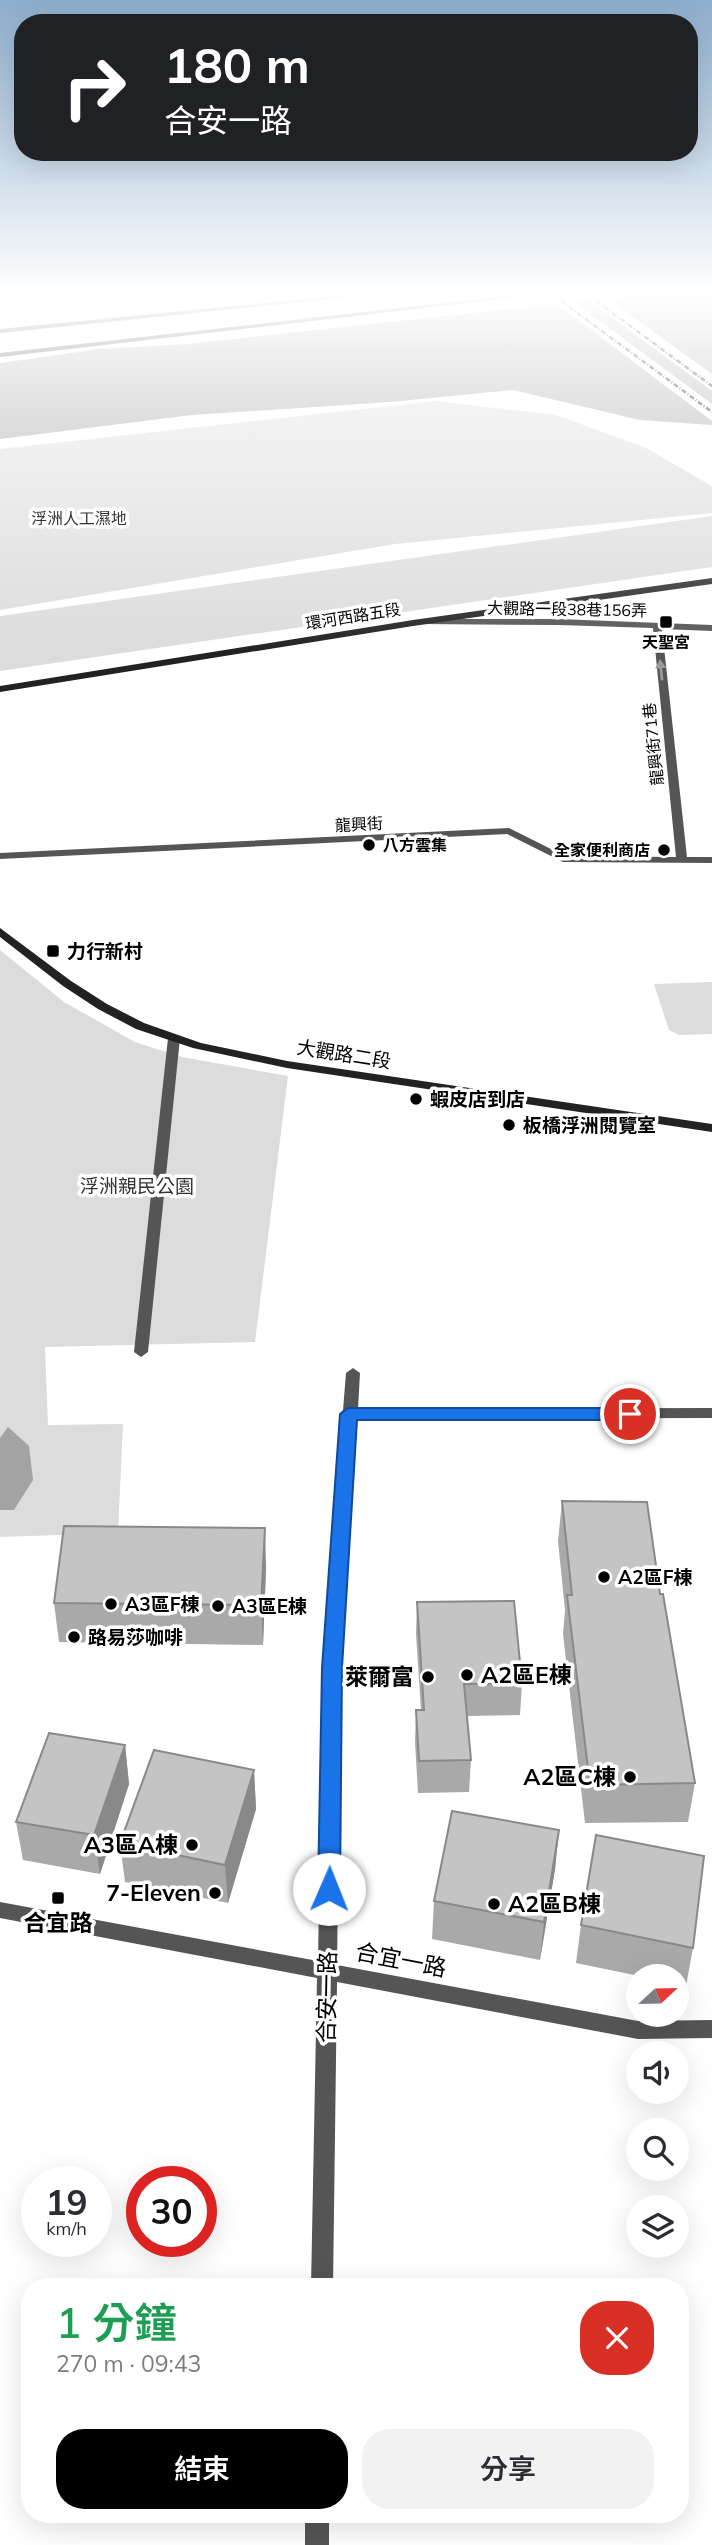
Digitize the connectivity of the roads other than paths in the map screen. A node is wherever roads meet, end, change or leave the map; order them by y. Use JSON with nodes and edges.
{"nodes":[{"id":1,"x":712,"y":581,"type":"edge"},
{"id":2,"x":420,"y":622,"type":"junction"},
{"id":3,"x":657,"y":626,"type":"junction"},
{"id":4,"x":712,"y":628,"type":"edge"},
{"id":5,"x":0,"y":689,"type":"edge"},
{"id":6,"x":0,"y":856,"type":"edge"},
{"id":7,"x":682,"y":859,"type":"junction"},
{"id":8,"x":712,"y":860,"type":"edge"},
{"id":9,"x":0,"y":932,"type":"edge"},
{"id":10,"x":174,"y":1038,"type":"junction"},
{"id":11,"x":712,"y":1128,"type":"edge"},
{"id":12,"x":141,"y":1352,"type":"dead end"},
{"id":13,"x":353,"y":1373,"type":"dead end"},
{"id":14,"x":712,"y":1413,"type":"edge"},
{"id":15,"x":348,"y":1414,"type":"junction"},
{"id":16,"x":0,"y":1910,"type":"edge"},
{"id":17,"x":328,"y":1972,"type":"junction"},
{"id":18,"x":712,"y":2029,"type":"edge"},
{"id":19,"x":322,"y":2278,"type":"edge"},
{"id":20,"x":317,"y":2523,"type":"edge"},
{"id":21,"x":317,"y":2545,"type":"edge"}],
"edges":[{"from":1,"to":2,"type":"street","name":"環河西路五段"},
{"from":2,"to":3,"type":"street","name":"大觀路一段38巷156弄"},
{"from":2,"to":5,"type":"street","name":"環河西路五段"},
{"from":3,"to":4,"type":"street","name":"大觀路一段38巷156弄"},
{"from":7,"to":3,"type":"street","name":"龍興街71巷","one_way":true},
{"from":6,"to":7,"type":"street","name":"龍興街"},
{"from":7,"to":8,"type":"street","name":"龍興街"},
{"from":9,"to":10,"type":"street","name":"大觀路二段"},
{"from":10,"to":11,"type":"street","name":"大觀路二段"},
{"from":10,"to":12,"type":"street"},
{"from":13,"to":15,"type":"street","name":"合安一路"},
{"from":14,"to":15,"type":"street"},
{"from":15,"to":17,"type":"street","name":"合安一路"},
{"from":16,"to":17,"type":"street","name":"合宜一路"},
{"from":17,"to":18,"type":"street","name":"合宜一路"},
{"from":17,"to":19,"type":"street","name":"合安一路"},
{"from":20,"to":21,"type":"street"}]}
